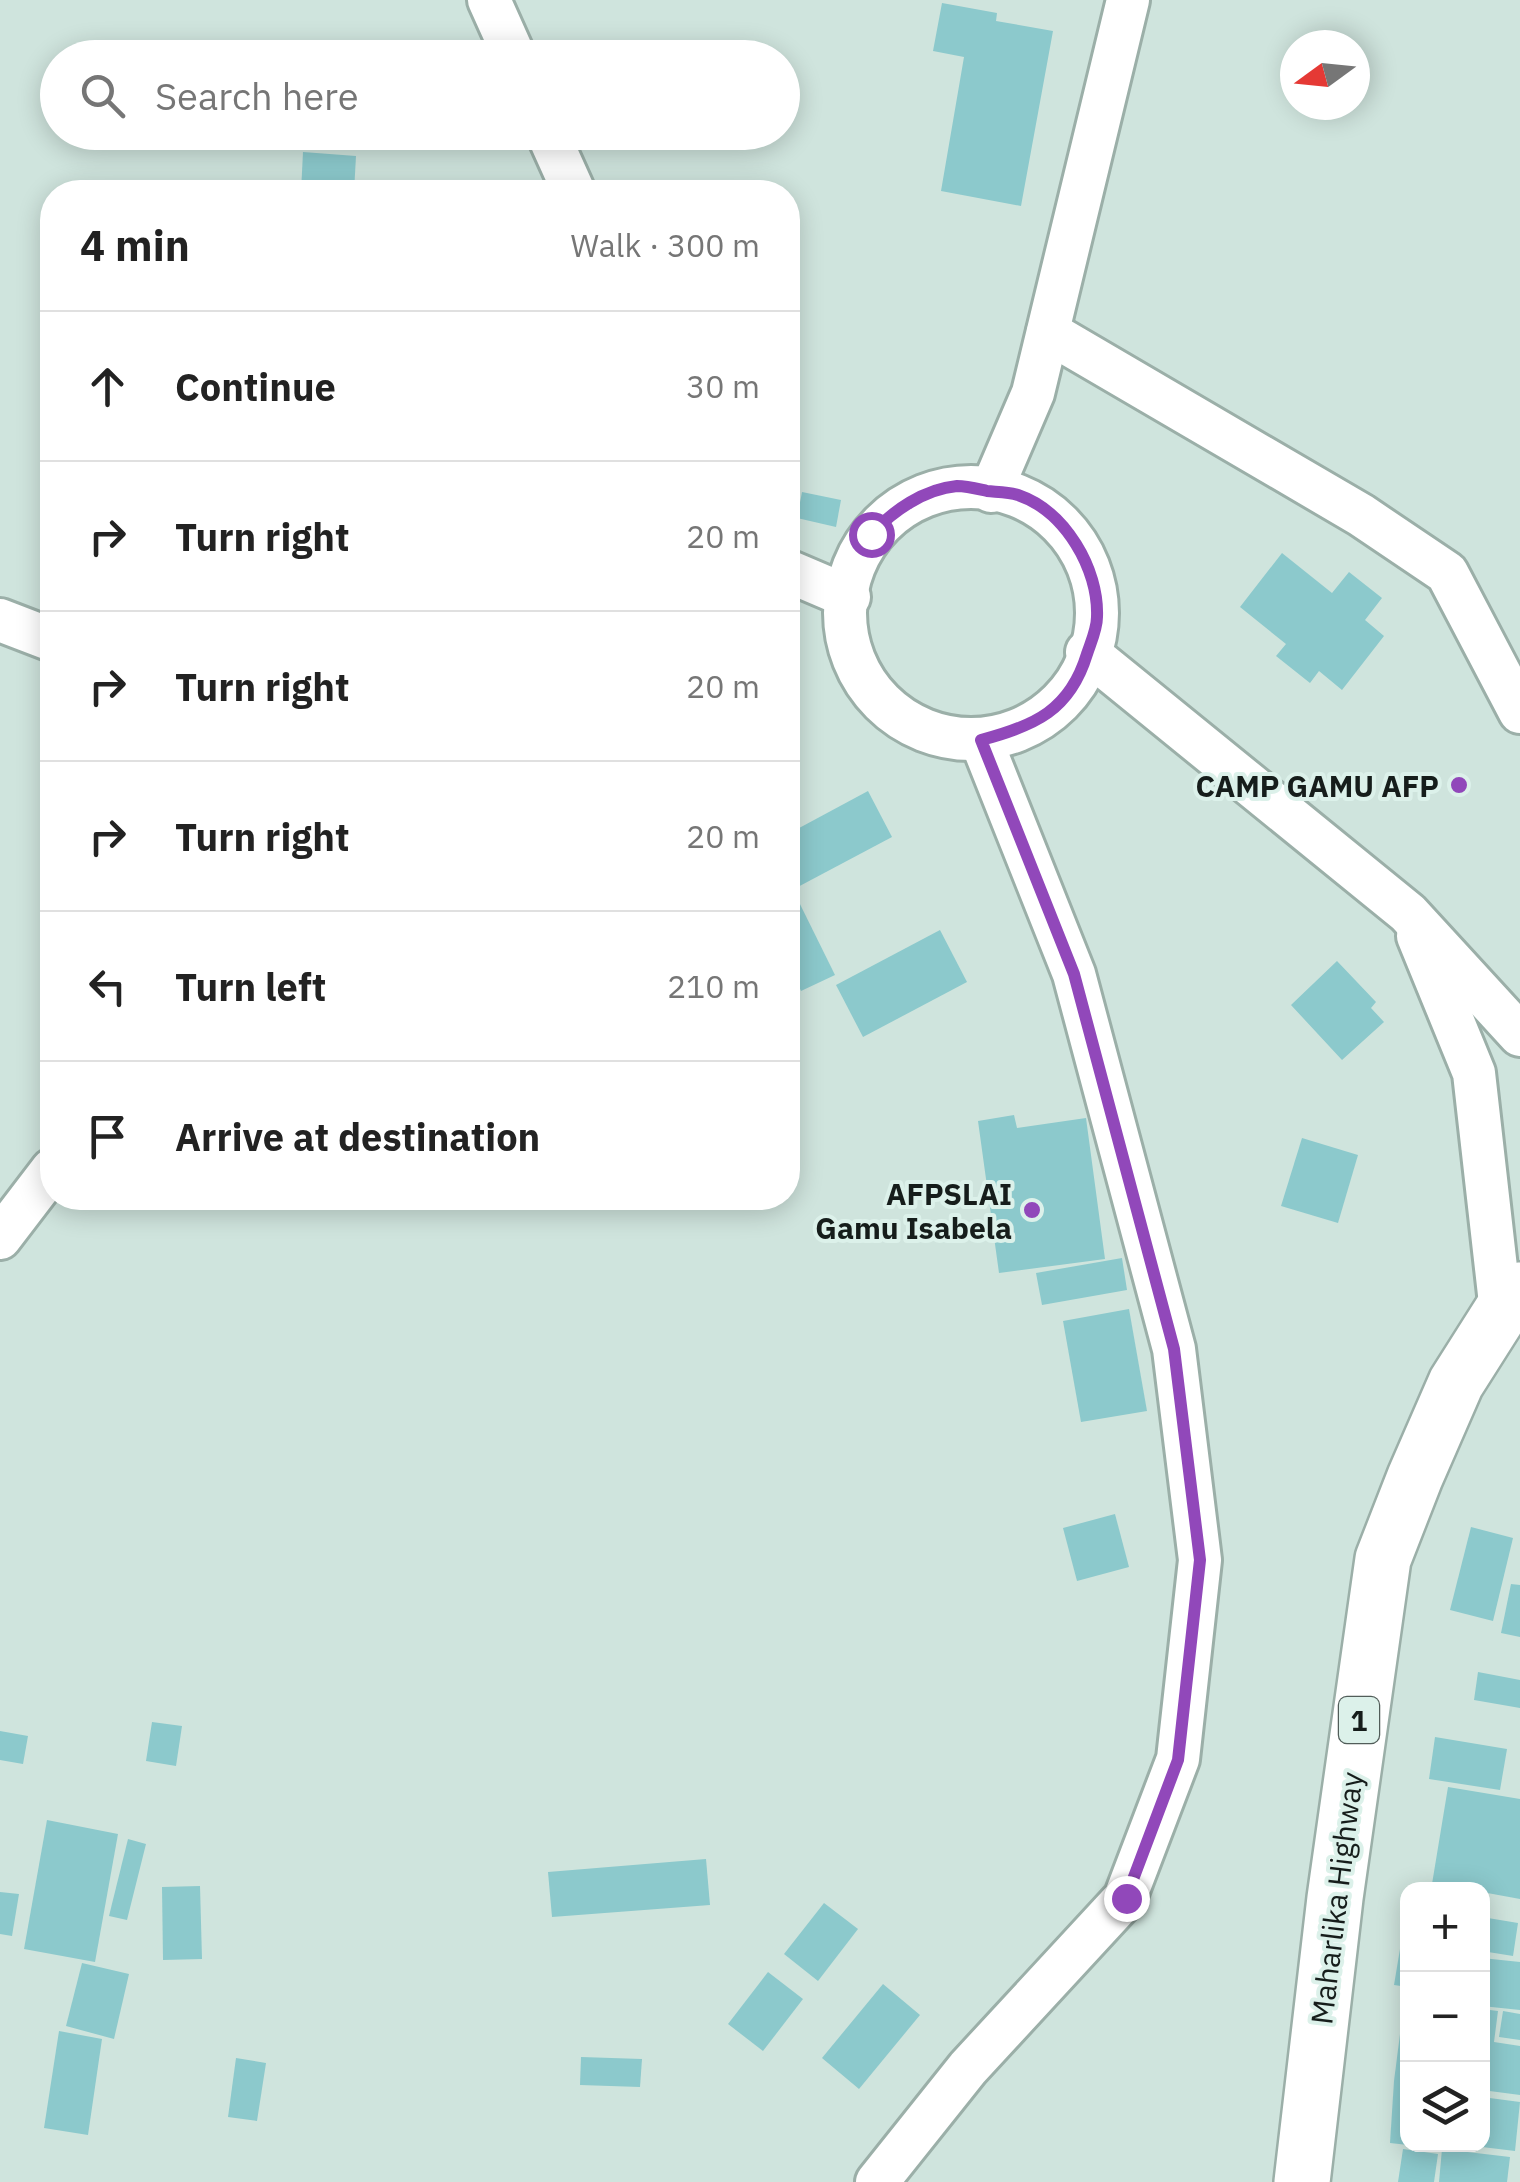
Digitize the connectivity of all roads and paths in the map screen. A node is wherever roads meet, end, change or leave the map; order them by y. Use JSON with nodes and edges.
{"nodes":[{"id":1,"x":490,"y":0,"type":"edge"},
{"id":2,"x":1128,"y":0,"type":"edge"},
{"id":3,"x":507,"y":40,"type":"edge"},
{"id":4,"x":556,"y":150,"type":"edge"},
{"id":5,"x":569,"y":180,"type":"edge"},
{"id":6,"x":1048,"y":332,"type":"junction"},
{"id":7,"x":992,"y":491,"type":"junction"},
{"id":8,"x":800,"y":576,"type":"edge"},
{"id":9,"x":848,"y":597,"type":"junction"},
{"id":10,"x":0,"y":620,"type":"edge"},
{"id":11,"x":40,"y":635,"type":"edge"},
{"id":12,"x":1088,"y":652,"type":"junction"},
{"id":13,"x":1520,"y":712,"type":"edge"},
{"id":14,"x":981,"y":740,"type":"junction"},
{"id":15,"x":1408,"y":912,"type":"junction"},
{"id":16,"x":1520,"y":1035,"type":"edge"},
{"id":17,"x":40,"y":1186,"type":"edge"},
{"id":18,"x":0,"y":1238,"type":"edge"},
{"id":19,"x":1510,"y":1301,"type":"edge"},
{"id":20,"x":876,"y":2182,"type":"edge"},
{"id":21,"x":1302,"y":2182,"type":"edge"}],
"edges":[{"from":1,"to":3,"type":"street"},
{"from":2,"to":6,"type":"street"},
{"from":4,"to":5,"type":"street"},
{"from":6,"to":7,"type":"street"},
{"from":6,"to":13,"type":"street"},
{"from":7,"to":9,"type":"street"},
{"from":7,"to":12,"type":"street"},
{"from":8,"to":9,"type":"street"},
{"from":9,"to":14,"type":"street"},
{"from":10,"to":11,"type":"street"},
{"from":12,"to":14,"type":"street"},
{"from":12,"to":15,"type":"street"},
{"from":14,"to":20,"type":"street"},
{"from":15,"to":16,"type":"street"},
{"from":15,"to":19,"type":"street"},
{"from":17,"to":18,"type":"street"},
{"from":19,"to":21,"type":"highway","name":"Maharlika Highway","number":"1"}]}
